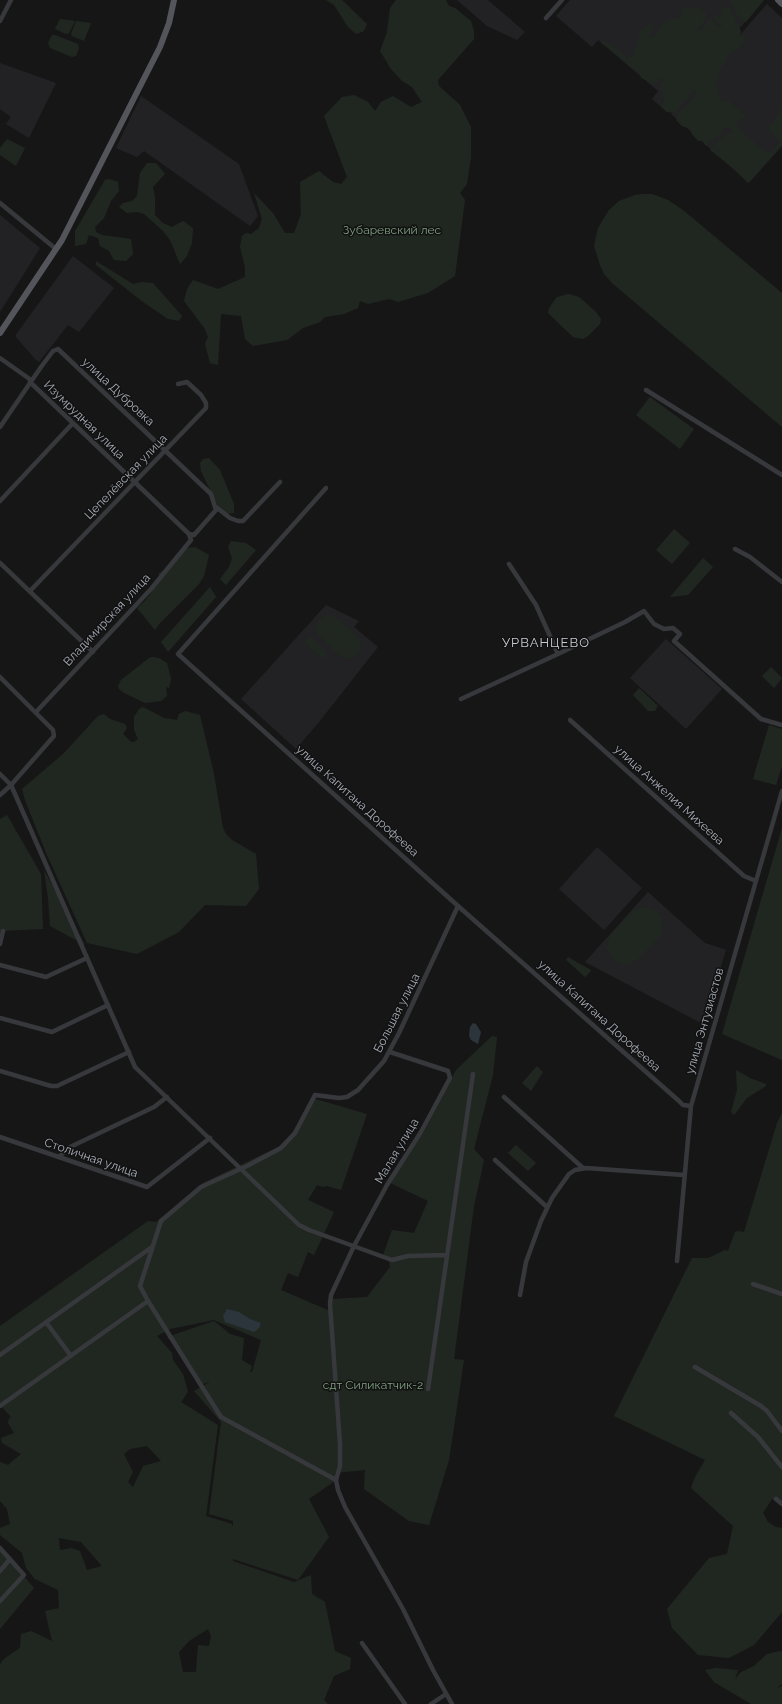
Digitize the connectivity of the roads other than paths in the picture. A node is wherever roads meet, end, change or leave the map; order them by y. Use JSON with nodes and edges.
{"nodes":[{"id":1,"x":11,"y":0,"type":"edge"},
{"id":2,"x":562,"y":0,"type":"edge"},
{"id":3,"x":778,"y":0,"type":"edge"},
{"id":4,"x":174,"y":3,"type":"edge"},
{"id":5,"x":782,"y":4,"type":"edge"},
{"id":6,"x":546,"y":18,"type":"dead end"},
{"id":7,"x":0,"y":21,"type":"edge"},
{"id":8,"x":0,"y":203,"type":"edge"},
{"id":9,"x":54,"y":252,"type":"junction"},
{"id":10,"x":0,"y":333,"type":"edge"},
{"id":11,"x":0,"y":358,"type":"edge"},
{"id":12,"x":30,"y":381,"type":"junction"},
{"id":13,"x":178,"y":384,"type":"dead end"},
{"id":14,"x":646,"y":390,"type":"dead end"},
{"id":15,"x":73,"y":423,"type":"junction"},
{"id":16,"x":0,"y":427,"type":"edge"},
{"id":17,"x":166,"y":450,"type":"junction"},
{"id":18,"x":782,"y":475,"type":"edge"},
{"id":19,"x":135,"y":482,"type":"junction"},
{"id":20,"x":280,"y":482,"type":"dead end"},
{"id":21,"x":326,"y":488,"type":"dead end"},
{"id":22,"x":0,"y":501,"type":"edge"},
{"id":23,"x":214,"y":506,"type":"junction"},
{"id":24,"x":189,"y":534,"type":"junction"},
{"id":25,"x":191,"y":540,"type":"joint"},
{"id":26,"x":735,"y":549,"type":"dead end"},
{"id":27,"x":0,"y":563,"type":"edge"},
{"id":28,"x":509,"y":564,"type":"dead end"},
{"id":29,"x":782,"y":582,"type":"edge"},
{"id":30,"x":30,"y":591,"type":"junction"},
{"id":31,"x":93,"y":652,"type":"junction"},
{"id":32,"x":558,"y":654,"type":"junction"},
{"id":33,"x":0,"y":677,"type":"edge"},
{"id":34,"x":461,"y":700,"type":"dead end"},
{"id":35,"x":36,"y":712,"type":"junction"},
{"id":36,"x":570,"y":720,"type":"dead end"},
{"id":37,"x":782,"y":725,"type":"edge"},
{"id":38,"x":0,"y":774,"type":"edge"},
{"id":39,"x":11,"y":784,"type":"junction"},
{"id":40,"x":782,"y":791,"type":"edge"},
{"id":41,"x":0,"y":795,"type":"edge"},
{"id":42,"x":756,"y":881,"type":"junction"},
{"id":43,"x":458,"y":906,"type":"junction"},
{"id":44,"x":4,"y":931,"type":"dead end"},
{"id":45,"x":0,"y":944,"type":"edge"},
{"id":46,"x":87,"y":958,"type":"junction"},
{"id":47,"x":0,"y":965,"type":"edge"},
{"id":48,"x":108,"y":1005,"type":"junction"},
{"id":49,"x":0,"y":1018,"type":"edge"},
{"id":50,"x":129,"y":1052,"type":"junction"},
{"id":51,"x":390,"y":1052,"type":"junction"},
{"id":52,"x":0,"y":1071,"type":"edge"},
{"id":53,"x":473,"y":1074,"type":"dead end"},
{"id":54,"x":167,"y":1097,"type":"junction"},
{"id":55,"x":504,"y":1097,"type":"dead end"},
{"id":56,"x":691,"y":1106,"type":"junction"},
{"id":57,"x":0,"y":1136,"type":"edge"},
{"id":58,"x":210,"y":1138,"type":"junction"},
{"id":59,"x":59,"y":1157,"type":"junction"},
{"id":60,"x":494,"y":1160,"type":"dead end"},
{"id":61,"x":242,"y":1168,"type":"junction"},
{"id":62,"x":583,"y":1168,"type":"junction"},
{"id":63,"x":684,"y":1175,"type":"junction"},
{"id":64,"x":548,"y":1207,"type":"junction"},
{"id":65,"x":354,"y":1246,"type":"junction"},
{"id":66,"x":152,"y":1247,"type":"junction"},
{"id":67,"x":447,"y":1255,"type":"junction"},
{"id":68,"x":677,"y":1261,"type":"dead end"},
{"id":69,"x":753,"y":1284,"type":"dead end"},
{"id":70,"x":782,"y":1294,"type":"edge"},
{"id":71,"x":520,"y":1295,"type":"dead end"},
{"id":72,"x":148,"y":1301,"type":"junction"},
{"id":73,"x":46,"y":1322,"type":"junction"},
{"id":74,"x":0,"y":1355,"type":"edge"},
{"id":75,"x":71,"y":1356,"type":"junction"},
{"id":76,"x":695,"y":1367,"type":"dead end"},
{"id":77,"x":428,"y":1389,"type":"dead end"},
{"id":78,"x":0,"y":1406,"type":"edge"},
{"id":79,"x":731,"y":1413,"type":"dead end"},
{"id":80,"x":782,"y":1431,"type":"edge"},
{"id":81,"x":782,"y":1467,"type":"edge"},
{"id":82,"x":336,"y":1480,"type":"junction"},
{"id":83,"x":776,"y":1499,"type":"dead end"},
{"id":84,"x":782,"y":1504,"type":"edge"},
{"id":85,"x":0,"y":1548,"type":"edge"},
{"id":86,"x":10,"y":1560,"type":"junction"},
{"id":87,"x":0,"y":1571,"type":"edge"},
{"id":88,"x":0,"y":1601,"type":"edge"},
{"id":89,"x":362,"y":1642,"type":"dead end"},
{"id":90,"x":446,"y":1694,"type":"junction"},
{"id":91,"x":405,"y":1704,"type":"edge"},
{"id":92,"x":431,"y":1704,"type":"edge"},
{"id":93,"x":452,"y":1704,"type":"edge"}],
"edges":[{"from":1,"to":7,"type":"street"},
{"from":2,"to":6,"type":"street"},
{"from":3,"to":5,"type":"main road"},
{"from":4,"to":9,"type":"main road"},
{"from":8,"to":9,"type":"street"},
{"from":9,"to":10,"type":"main road"},
{"from":11,"to":12,"type":"street","name":"Изумрудная улица"},
{"from":12,"to":15,"type":"street","name":"Изумрудная улица"},
{"from":12,"to":16,"type":"street"},
{"from":12,"to":17,"type":"street","name":"улица Дубровка"},
{"from":13,"to":17,"type":"street","name":"Цепелёвская улица"},
{"from":14,"to":18,"type":"street"},
{"from":15,"to":19,"type":"street","name":"Изумрудная улица"},
{"from":15,"to":22,"type":"street"},
{"from":17,"to":19,"type":"street","name":"Цепелёвская улица"},
{"from":17,"to":23,"type":"street","name":"улица Дубровка"},
{"from":19,"to":24,"type":"street","name":"Изумрудная улица"},
{"from":19,"to":30,"type":"street","name":"Цепелёвская улица"},
{"from":20,"to":23,"type":"street","name":"улица Дубровка"},
{"from":21,"to":43,"type":"street","name":"улица Капитана Дорофеева"},
{"from":23,"to":24,"type":"street"},
{"from":24,"to":25,"type":"street","name":"Изумрудная улица"},
{"from":25,"to":31,"type":"street","name":"Владимирская улица"},
{"from":26,"to":29,"type":"street"},
{"from":27,"to":30,"type":"street"},
{"from":28,"to":32,"type":"street"},
{"from":30,"to":31,"type":"street"},
{"from":31,"to":35,"type":"street","name":"Владимирская улица"},
{"from":32,"to":34,"type":"street"},
{"from":32,"to":37,"type":"street"},
{"from":33,"to":35,"type":"street"},
{"from":35,"to":39,"type":"street"},
{"from":36,"to":42,"type":"street","name":"улица Анжелия Михеева"},
{"from":38,"to":39,"type":"street"},
{"from":39,"to":41,"type":"street"},
{"from":39,"to":46,"type":"street"},
{"from":40,"to":42,"type":"street","name":"улица Энтузиастов"},
{"from":42,"to":56,"type":"street","name":"улица Энтузиастов"},
{"from":43,"to":51,"type":"street","name":"Большая улица"},
{"from":43,"to":56,"type":"street","name":"улица Капитана Дорофеева"},
{"from":44,"to":45,"type":"street"},
{"from":46,"to":47,"type":"street"},
{"from":46,"to":48,"type":"street"},
{"from":48,"to":49,"type":"street"},
{"from":48,"to":50,"type":"street"},
{"from":50,"to":52,"type":"street"},
{"from":50,"to":54,"type":"street"},
{"from":51,"to":61,"type":"street","name":"Большая улица"},
{"from":51,"to":65,"type":"street","name":"Малая улица"},
{"from":53,"to":67,"type":"street"},
{"from":54,"to":58,"type":"street"},
{"from":54,"to":59,"type":"street"},
{"from":55,"to":62,"type":"street"},
{"from":56,"to":63,"type":"street","name":"улица Энтузиастов"},
{"from":57,"to":59,"type":"street","name":"Столичная улица"},
{"from":58,"to":59,"type":"street","name":"Столичная улица"},
{"from":58,"to":61,"type":"street"},
{"from":60,"to":64,"type":"street"},
{"from":61,"to":65,"type":"street"},
{"from":61,"to":66,"type":"street"},
{"from":62,"to":63,"type":"street"},
{"from":62,"to":64,"type":"street"},
{"from":63,"to":68,"type":"street","name":"улица Энтузиастов"},
{"from":64,"to":71,"type":"street"},
{"from":65,"to":67,"type":"street"},
{"from":65,"to":82,"type":"street","name":"Малая улица"},
{"from":66,"to":72,"type":"street"},
{"from":66,"to":73,"type":"street"},
{"from":67,"to":77,"type":"street"},
{"from":69,"to":70,"type":"street"},
{"from":72,"to":75,"type":"street"},
{"from":72,"to":82,"type":"street"},
{"from":73,"to":74,"type":"street"},
{"from":73,"to":75,"type":"street"},
{"from":75,"to":78,"type":"street"},
{"from":76,"to":80,"type":"street"},
{"from":79,"to":81,"type":"street"},
{"from":82,"to":90,"type":"street"},
{"from":83,"to":84,"type":"street"},
{"from":85,"to":86,"type":"street"},
{"from":86,"to":87,"type":"street"},
{"from":86,"to":88,"type":"street"},
{"from":89,"to":91,"type":"street"},
{"from":90,"to":92,"type":"street"},
{"from":90,"to":93,"type":"street"}]}
